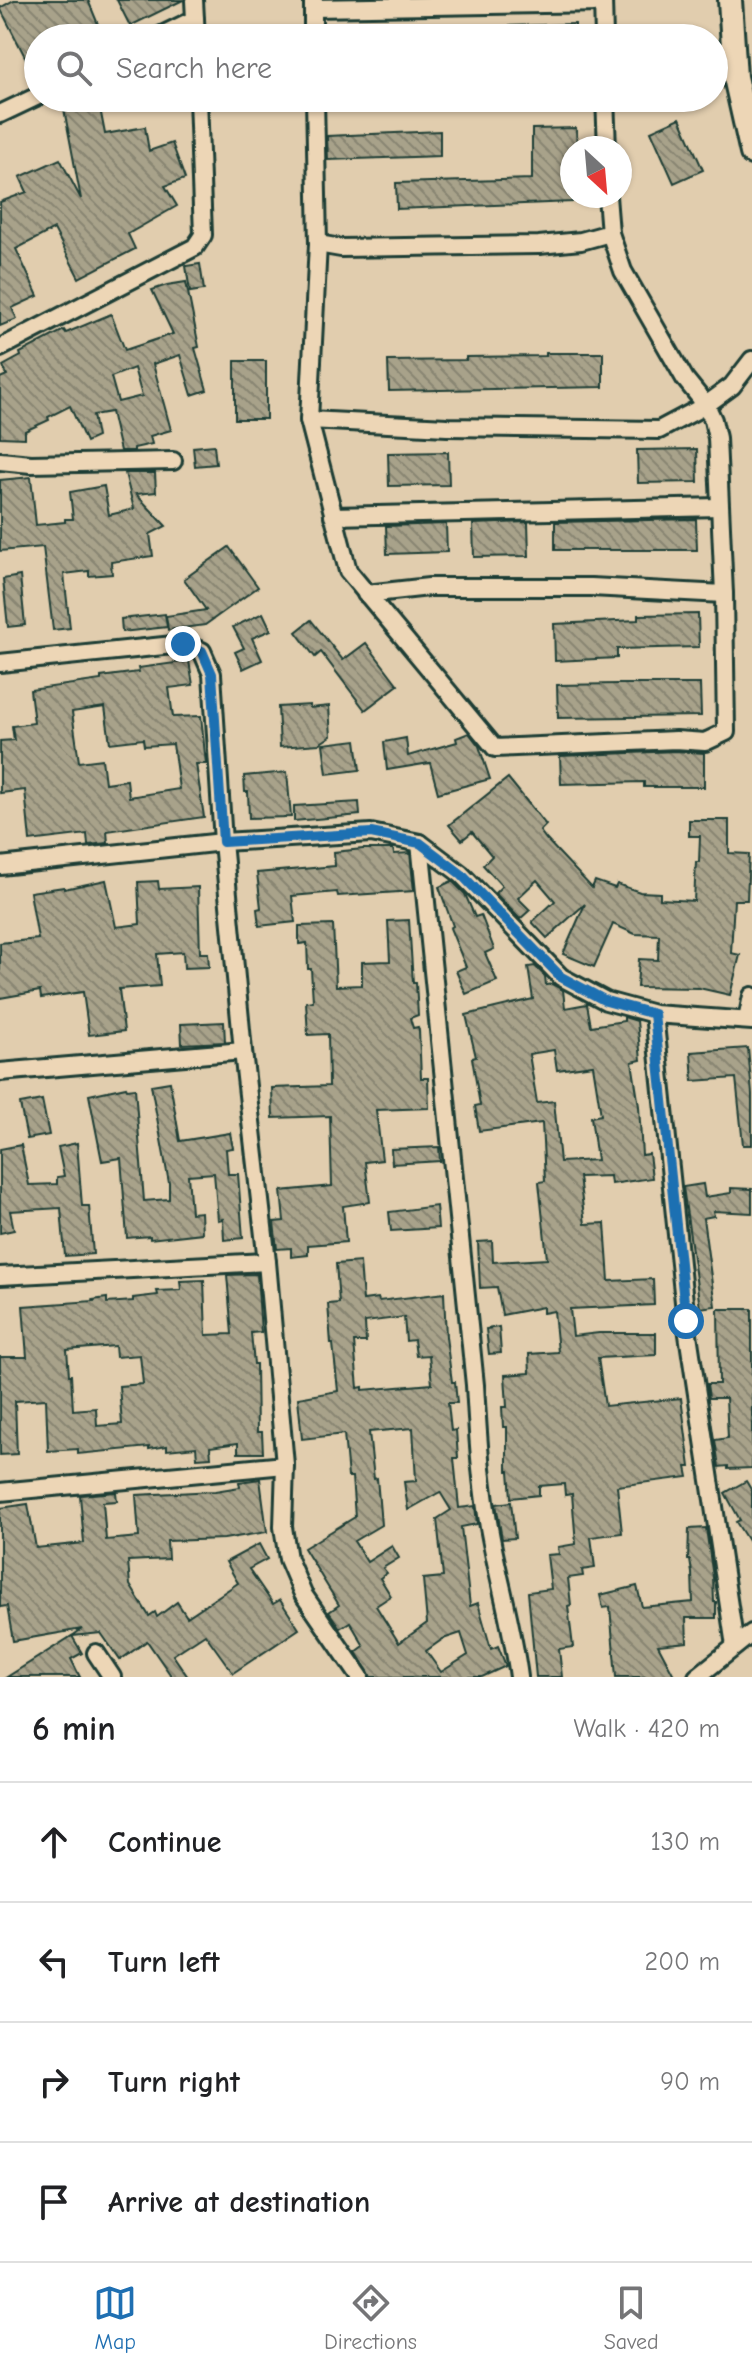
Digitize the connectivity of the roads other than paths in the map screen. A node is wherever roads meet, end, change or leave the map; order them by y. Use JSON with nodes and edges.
{"nodes":[{"id":1,"x":194,"y":0,"type":"edge"},
{"id":2,"x":730,"y":0,"type":"edge"},
{"id":3,"x":603,"y":2,"type":"edge"},
{"id":4,"x":313,"y":4,"type":"edge"},
{"id":5,"x":195,"y":19,"type":"junction"},
{"id":6,"x":185,"y":24,"type":"edge"},
{"id":7,"x":195,"y":24,"type":"edge"},
{"id":8,"x":604,"y":24,"type":"edge"},
{"id":9,"x":24,"y":103,"type":"edge"},
{"id":10,"x":199,"y":112,"type":"edge"},
{"id":11,"x":315,"y":112,"type":"edge"},
{"id":12,"x":606,"y":112,"type":"edge"},
{"id":13,"x":0,"y":114,"type":"edge"},
{"id":14,"x":607,"y":136,"type":"edge"},
{"id":15,"x":752,"y":153,"type":"edge"},
{"id":16,"x":608,"y":208,"type":"edge"},
{"id":17,"x":610,"y":233,"type":"junction"},
{"id":18,"x":318,"y":244,"type":"junction"},
{"id":19,"x":0,"y":348,"type":"edge"},
{"id":20,"x":752,"y":360,"type":"edge"},
{"id":21,"x":706,"y":405,"type":"junction"},
{"id":22,"x":309,"y":420,"type":"junction"},
{"id":23,"x":0,"y":461,"type":"edge"},
{"id":24,"x":173,"y":461,"type":"dead end"},
{"id":25,"x":719,"y":507,"type":"junction"},
{"id":26,"x":333,"y":516,"type":"junction"},
{"id":27,"x":366,"y":594,"type":"junction"},
{"id":28,"x":724,"y":594,"type":"junction"},
{"id":29,"x":0,"y":663,"type":"edge"},
{"id":30,"x":223,"y":842,"type":"junction"},
{"id":31,"x":420,"y":843,"type":"junction"},
{"id":32,"x":0,"y":866,"type":"edge"},
{"id":33,"x":752,"y":996,"type":"edge"},
{"id":34,"x":654,"y":1014,"type":"junction"},
{"id":35,"x":749,"y":1020,"type":"edge"},
{"id":36,"x":243,"y":1051,"type":"junction"},
{"id":37,"x":0,"y":1072,"type":"edge"},
{"id":38,"x":267,"y":1262,"type":"junction"},
{"id":39,"x":0,"y":1276,"type":"edge"},
{"id":40,"x":285,"y":1465,"type":"junction"},
{"id":41,"x":0,"y":1492,"type":"edge"},
{"id":42,"x":752,"y":1633,"type":"edge"},
{"id":43,"x":735,"y":1646,"type":"junction"},
{"id":44,"x":96,"y":1653,"type":"dead end"},
{"id":45,"x":112,"y":1677,"type":"edge"},
{"id":46,"x":360,"y":1677,"type":"edge"},
{"id":47,"x":519,"y":1677,"type":"edge"},
{"id":48,"x":697,"y":1677,"type":"edge"}],
"edges":[{"from":1,"to":5,"type":"street"},
{"from":2,"to":15,"type":"street"},
{"from":3,"to":4,"type":"street"},
{"from":3,"to":8,"type":"street"},
{"from":5,"to":6,"type":"street"},
{"from":5,"to":7,"type":"street"},
{"from":9,"to":13,"type":"street"},
{"from":10,"to":19,"type":"street"},
{"from":11,"to":18,"type":"street"},
{"from":12,"to":14,"type":"street"},
{"from":16,"to":17,"type":"street"},
{"from":17,"to":18,"type":"street"},
{"from":17,"to":21,"type":"street"},
{"from":18,"to":22,"type":"street"},
{"from":20,"to":21,"type":"street"},
{"from":21,"to":22,"type":"street"},
{"from":21,"to":25,"type":"street"},
{"from":22,"to":26,"type":"street"},
{"from":23,"to":24,"type":"street"},
{"from":25,"to":26,"type":"street"},
{"from":25,"to":28,"type":"street"},
{"from":26,"to":27,"type":"street"},
{"from":27,"to":28,"type":"street"},
{"from":27,"to":28,"type":"street"},
{"from":29,"to":30,"type":"street"},
{"from":30,"to":31,"type":"street"},
{"from":30,"to":32,"type":"street"},
{"from":30,"to":36,"type":"street"},
{"from":31,"to":34,"type":"street"},
{"from":31,"to":47,"type":"street"},
{"from":33,"to":35,"type":"street"},
{"from":34,"to":35,"type":"street"},
{"from":34,"to":43,"type":"street"},
{"from":36,"to":37,"type":"street"},
{"from":36,"to":38,"type":"street"},
{"from":38,"to":39,"type":"street"},
{"from":38,"to":40,"type":"street"},
{"from":40,"to":41,"type":"street"},
{"from":40,"to":46,"type":"street"},
{"from":42,"to":43,"type":"street"},
{"from":43,"to":48,"type":"street"},
{"from":44,"to":45,"type":"street"}]}
